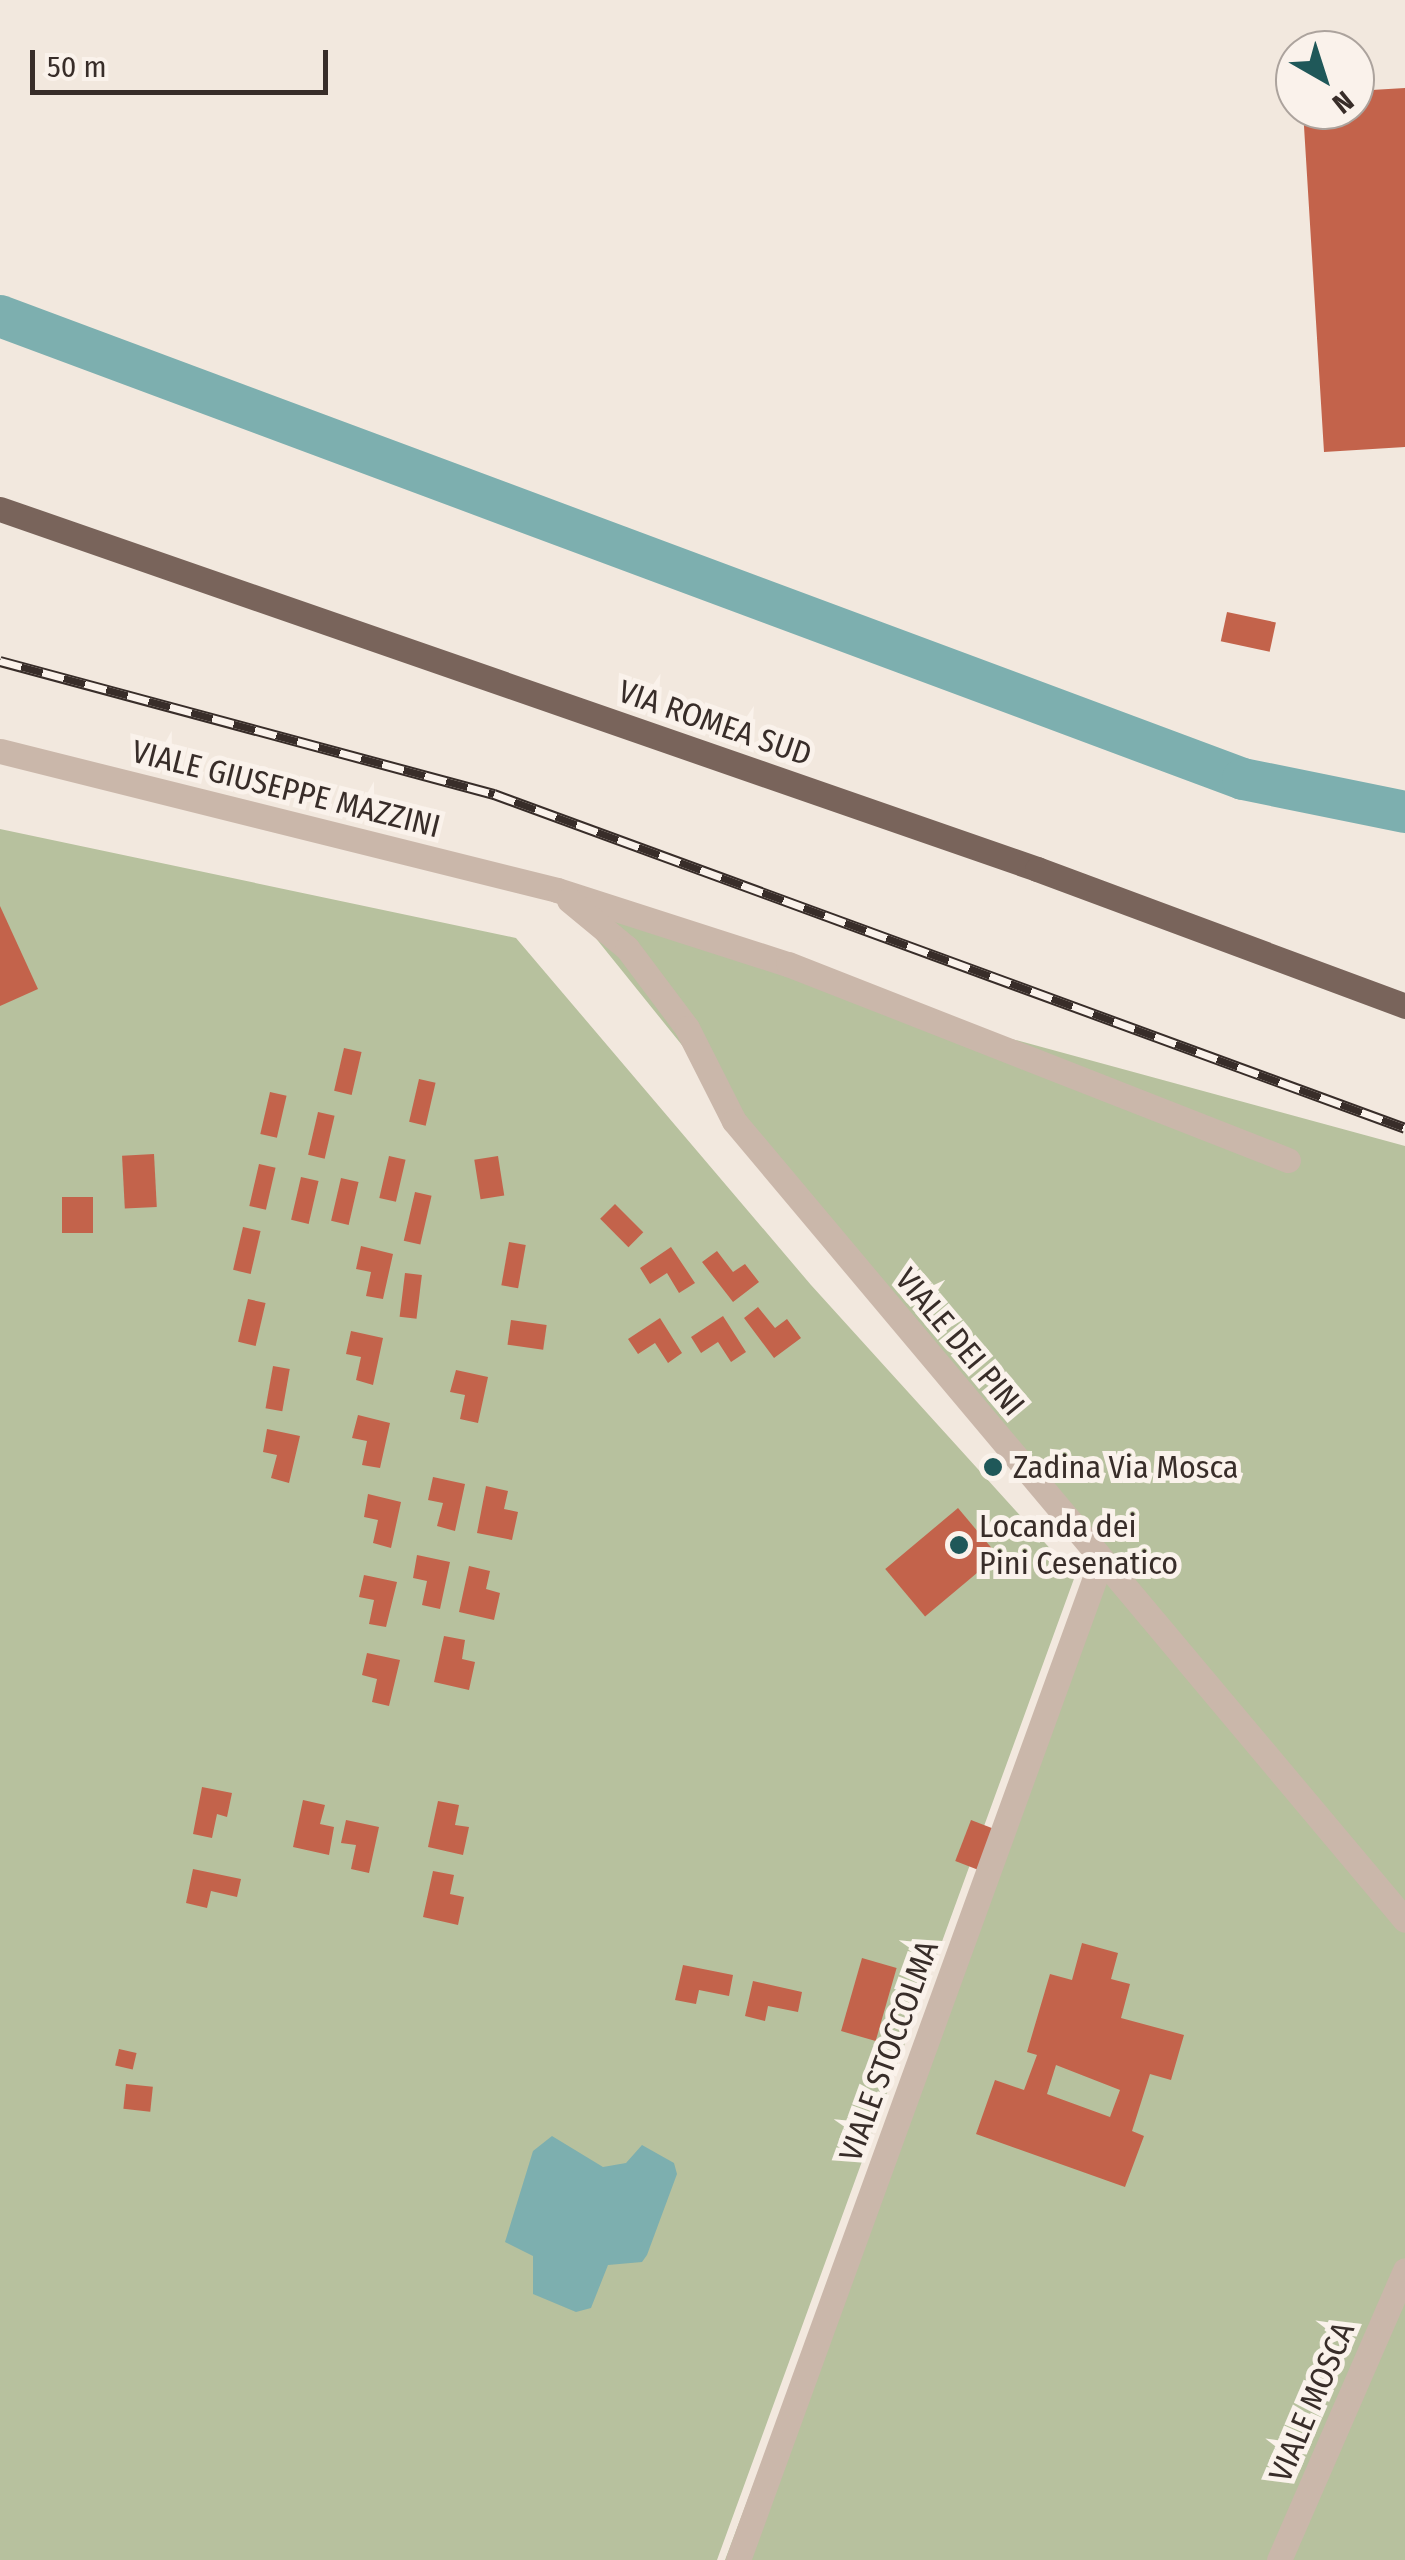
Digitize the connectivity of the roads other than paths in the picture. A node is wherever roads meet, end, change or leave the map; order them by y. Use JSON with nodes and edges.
{"nodes":[{"id":1,"x":0,"y":508,"type":"edge"},
{"id":2,"x":0,"y":751,"type":"edge"},
{"id":3,"x":557,"y":890,"type":"junction"},
{"id":4,"x":1405,"y":1006,"type":"edge"},
{"id":5,"x":1288,"y":1160,"type":"dead end"},
{"id":6,"x":1100,"y":1564,"type":"junction"},
{"id":7,"x":1405,"y":1920,"type":"edge"},
{"id":8,"x":1405,"y":2270,"type":"edge"},
{"id":9,"x":738,"y":2560,"type":"edge"},
{"id":10,"x":1279,"y":2560,"type":"edge"}],
"edges":[{"from":1,"to":4,"type":"main road","name":"VIA ROMEA SUD"},
{"from":2,"to":3,"type":"street","name":"VIALE GIUSEPPE MAZZINI"},
{"from":3,"to":5,"type":"street","name":"VIALE GIUSEPPE MAZZINI"},
{"from":3,"to":6,"type":"street","name":"VIALE DEI PINI"},
{"from":6,"to":7,"type":"street","name":"VIALE DEI PINI"},
{"from":6,"to":9,"type":"street","name":"VIALE STOCCOLMA"},
{"from":8,"to":10,"type":"street","name":"VIALE MOSCA"}]}
